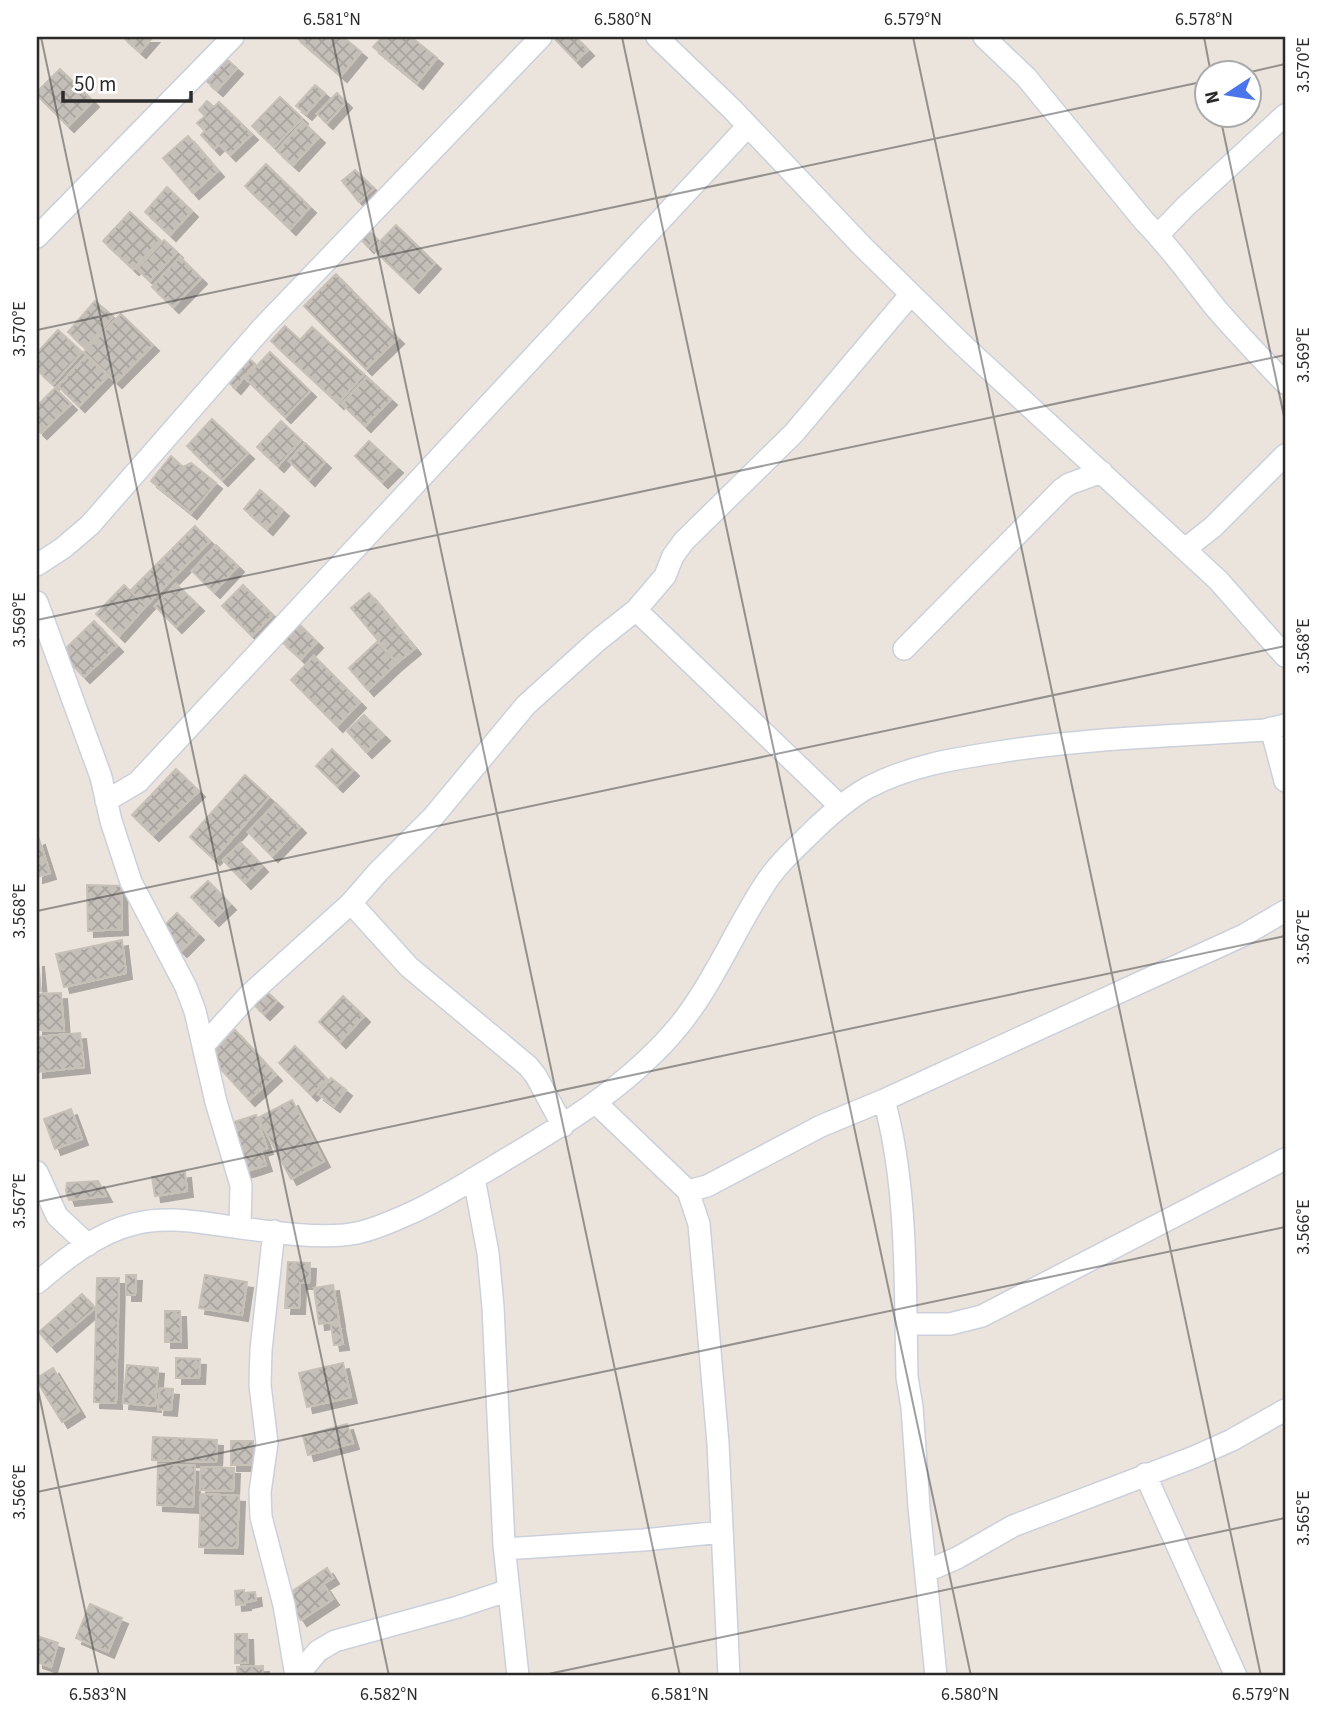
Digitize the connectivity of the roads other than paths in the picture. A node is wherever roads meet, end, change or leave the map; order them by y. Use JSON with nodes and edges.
{"nodes":[{"id":1,"x":541,"y":37,"type":"edge"},
{"id":2,"x":657,"y":37,"type":"edge"},
{"id":3,"x":984,"y":37,"type":"edge"},
{"id":4,"x":222,"y":40,"type":"edge"},
{"id":5,"x":1285,"y":115,"type":"edge"},
{"id":6,"x":748,"y":126,"type":"junction"},
{"id":7,"x":1158,"y":235,"type":"junction"},
{"id":8,"x":37,"y":237,"type":"edge"},
{"id":9,"x":911,"y":294,"type":"junction"},
{"id":10,"x":1285,"y":383,"type":"edge"},
{"id":11,"x":1285,"y":455,"type":"edge"},
{"id":12,"x":1102,"y":472,"type":"junction"},
{"id":13,"x":1185,"y":549,"type":"junction"},
{"id":14,"x":37,"y":565,"type":"edge"},
{"id":15,"x":37,"y":602,"type":"edge"},
{"id":16,"x":636,"y":610,"type":"junction"},
{"id":17,"x":904,"y":649,"type":"dead end"},
{"id":18,"x":1285,"y":656,"type":"edge"},
{"id":19,"x":1278,"y":727,"type":"edge"},
{"id":20,"x":1285,"y":781,"type":"edge"},
{"id":21,"x":106,"y":801,"type":"junction"},
{"id":22,"x":840,"y":806,"type":"junction"},
{"id":23,"x":351,"y":903,"type":"junction"},
{"id":24,"x":1285,"y":911,"type":"edge"},
{"id":25,"x":203,"y":1046,"type":"junction"},
{"id":26,"x":884,"y":1100,"type":"junction"},
{"id":27,"x":596,"y":1103,"type":"junction"},
{"id":28,"x":562,"y":1126,"type":"junction"},
{"id":29,"x":1285,"y":1159,"type":"edge"},
{"id":30,"x":37,"y":1172,"type":"edge"},
{"id":31,"x":474,"y":1178,"type":"junction"},
{"id":32,"x":688,"y":1191,"type":"junction"},
{"id":33,"x":240,"y":1228,"type":"junction"},
{"id":34,"x":274,"y":1231,"type":"junction"},
{"id":35,"x":88,"y":1245,"type":"junction"},
{"id":36,"x":37,"y":1283,"type":"edge"},
{"id":37,"x":906,"y":1324,"type":"junction"},
{"id":38,"x":1285,"y":1410,"type":"edge"},
{"id":39,"x":1145,"y":1474,"type":"junction"},
{"id":40,"x":722,"y":1532,"type":"junction"},
{"id":41,"x":505,"y":1549,"type":"junction"},
{"id":42,"x":927,"y":1571,"type":"junction"},
{"id":43,"x":509,"y":1590,"type":"junction"},
{"id":44,"x":297,"y":1676,"type":"edge"},
{"id":45,"x":518,"y":1676,"type":"edge"},
{"id":46,"x":729,"y":1676,"type":"edge"},
{"id":47,"x":936,"y":1676,"type":"edge"},
{"id":48,"x":1236,"y":1676,"type":"edge"}],
"edges":[{"from":1,"to":14,"type":"street"},
{"from":2,"to":6,"type":"street"},
{"from":3,"to":7,"type":"street"},
{"from":4,"to":8,"type":"street"},
{"from":5,"to":7,"type":"street"},
{"from":6,"to":9,"type":"street"},
{"from":6,"to":21,"type":"street"},
{"from":7,"to":10,"type":"street"},
{"from":9,"to":12,"type":"street"},
{"from":9,"to":16,"type":"street"},
{"from":11,"to":13,"type":"street"},
{"from":12,"to":13,"type":"street"},
{"from":12,"to":17,"type":"street"},
{"from":13,"to":18,"type":"street"},
{"from":15,"to":21,"type":"street"},
{"from":16,"to":22,"type":"street"},
{"from":16,"to":23,"type":"street"},
{"from":19,"to":20,"type":"street"},
{"from":19,"to":22,"type":"street"},
{"from":21,"to":25,"type":"street"},
{"from":22,"to":27,"type":"street"},
{"from":23,"to":25,"type":"street"},
{"from":23,"to":28,"type":"street"},
{"from":24,"to":26,"type":"street"},
{"from":25,"to":33,"type":"street"},
{"from":26,"to":32,"type":"street"},
{"from":26,"to":37,"type":"street"},
{"from":27,"to":28,"type":"street"},
{"from":27,"to":32,"type":"street"},
{"from":28,"to":31,"type":"street"},
{"from":29,"to":37,"type":"street"},
{"from":30,"to":35,"type":"street"},
{"from":31,"to":34,"type":"street"},
{"from":31,"to":41,"type":"street"},
{"from":32,"to":40,"type":"street"},
{"from":33,"to":34,"type":"street"},
{"from":33,"to":35,"type":"street"},
{"from":34,"to":44,"type":"street"},
{"from":35,"to":36,"type":"street"},
{"from":37,"to":42,"type":"street"},
{"from":38,"to":39,"type":"street"},
{"from":39,"to":42,"type":"street"},
{"from":39,"to":48,"type":"street"},
{"from":40,"to":41,"type":"street"},
{"from":40,"to":46,"type":"street"},
{"from":41,"to":43,"type":"street"},
{"from":42,"to":47,"type":"street"},
{"from":43,"to":44,"type":"street"},
{"from":43,"to":45,"type":"street"}]}
